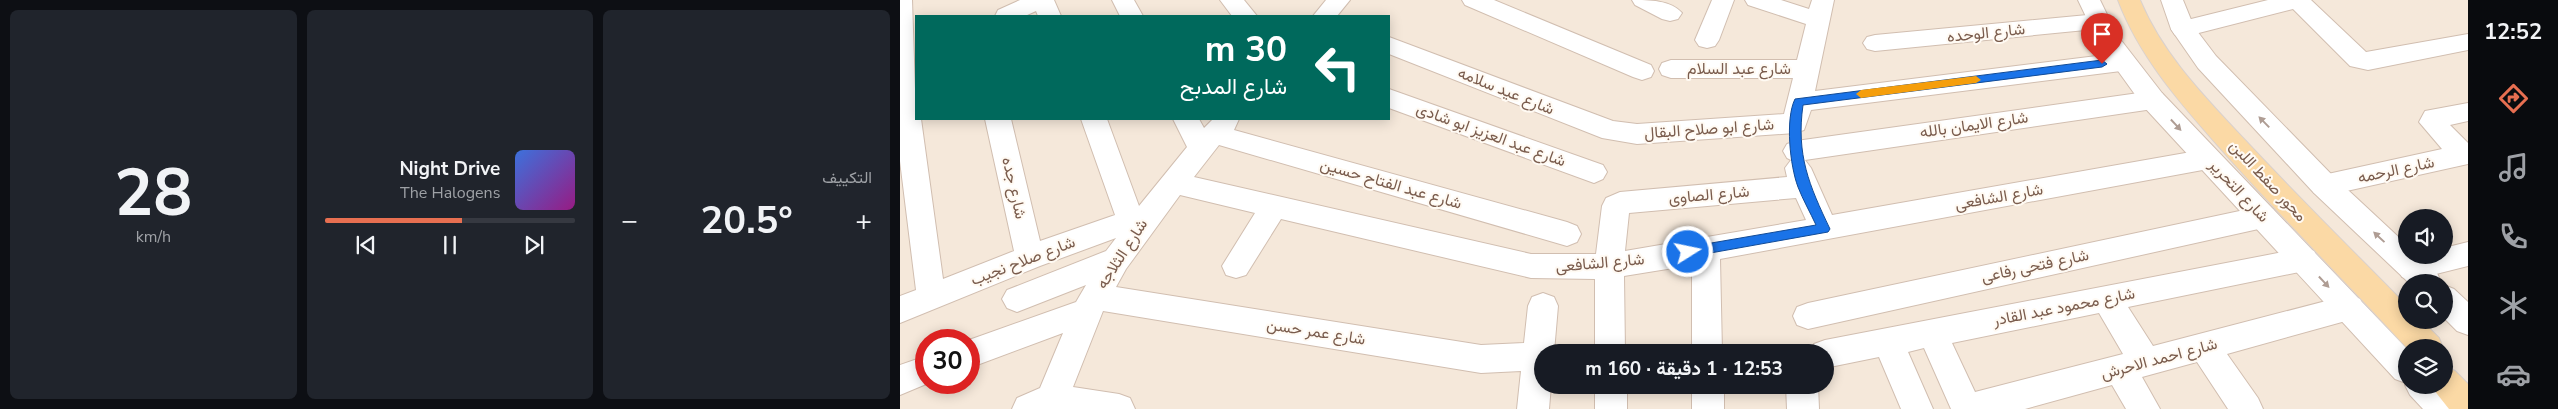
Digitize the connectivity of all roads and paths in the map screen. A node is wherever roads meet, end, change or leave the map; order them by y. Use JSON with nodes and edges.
{"nodes":[{"id":1,"x":901,"y":0,"type":"edge"},
{"id":2,"x":1040,"y":0,"type":"edge"},
{"id":3,"x":1123,"y":0,"type":"edge"},
{"id":4,"x":1231,"y":0,"type":"edge"},
{"id":5,"x":1339,"y":0,"type":"edge"},
{"id":6,"x":1473,"y":0,"type":"edge"},
{"id":7,"x":1643,"y":0,"type":"edge"},
{"id":8,"x":1722,"y":0,"type":"edge"},
{"id":9,"x":1756,"y":0,"type":"edge"},
{"id":10,"x":2116,"y":0,"type":"edge"},
{"id":11,"x":2129,"y":0,"type":"edge"},
{"id":12,"x":2172,"y":0,"type":"edge"},
{"id":13,"x":2298,"y":0,"type":"edge"},
{"id":14,"x":1013,"y":8,"type":"edge"},
{"id":15,"x":1821,"y":10,"type":"edge"},
{"id":16,"x":2094,"y":11,"type":"edge"},
{"id":17,"x":1670,"y":13,"type":"dead end"},
{"id":18,"x":1049,"y":15,"type":"edge"},
{"id":19,"x":1130,"y":15,"type":"edge"},
{"id":20,"x":1244,"y":15,"type":"edge"},
{"id":21,"x":1325,"y":15,"type":"edge"},
{"id":22,"x":2183,"y":29,"type":"junction"},
{"id":23,"x":1707,"y":40,"type":"dead end"},
{"id":24,"x":2468,"y":42,"type":"edge"},
{"id":25,"x":1875,"y":43,"type":"dead end"},
{"id":26,"x":1390,"y":45,"type":"edge"},
{"id":27,"x":2121,"y":62,"type":"junction"},
{"id":28,"x":1671,"y":69,"type":"dead end"},
{"id":29,"x":1807,"y":69,"type":"junction"},
{"id":30,"x":1642,"y":71,"type":"dead end"},
{"id":31,"x":906,"y":72,"type":"edge"},
{"id":32,"x":1390,"y":98,"type":"edge"},
{"id":33,"x":2152,"y":100,"type":"junction"},
{"id":34,"x":1797,"y":112,"type":"junction"},
{"id":35,"x":2468,"y":112,"type":"edge"},
{"id":36,"x":998,"y":120,"type":"edge"},
{"id":37,"x":1094,"y":120,"type":"edge"},
{"id":38,"x":1188,"y":120,"type":"edge"},
{"id":39,"x":1214,"y":133,"type":"edge"},
{"id":40,"x":1624,"y":133,"type":"joint"},
{"id":41,"x":1796,"y":150,"type":"junction"},
{"id":42,"x":2466,"y":155,"type":"edge"},
{"id":43,"x":2208,"y":158,"type":"junction"},
{"id":44,"x":1594,"y":172,"type":"dead end"},
{"id":45,"x":1174,"y":183,"type":"junction"},
{"id":46,"x":2324,"y":185,"type":"junction"},
{"id":47,"x":1804,"y":186,"type":"junction"},
{"id":48,"x":1274,"y":206,"type":"junction"},
{"id":49,"x":2263,"y":217,"type":"junction"},
{"id":50,"x":1139,"y":218,"type":"junction"},
{"id":51,"x":1824,"y":229,"type":"junction"},
{"id":52,"x":1567,"y":234,"type":"dead end"},
{"id":53,"x":1706,"y":249,"type":"junction"},
{"id":54,"x":2468,"y":254,"type":"edge"},
{"id":55,"x":1030,"y":257,"type":"junction"},
{"id":56,"x":1116,"y":260,"type":"junction"},
{"id":57,"x":2304,"y":260,"type":"junction"},
{"id":58,"x":1609,"y":265,"type":"junction"},
{"id":59,"x":1236,"y":266,"type":"dead end"},
{"id":60,"x":2419,"y":274,"type":"edge"},
{"id":61,"x":2422,"y":274,"type":"edge"},
{"id":62,"x":931,"y":296,"type":"junction"},
{"id":63,"x":1017,"y":299,"type":"dead end"},
{"id":64,"x":2106,"y":299,"type":"junction"},
{"id":65,"x":1091,"y":304,"type":"junction"},
{"id":66,"x":1543,"y":306,"type":"dead end"},
{"id":67,"x":2453,"y":307,"type":"edge"},
{"id":68,"x":2349,"y":308,"type":"junction"},
{"id":69,"x":900,"y":310,"type":"edge"},
{"id":70,"x":1808,"y":316,"type":"dead end"},
{"id":71,"x":2468,"y":322,"type":"edge"},
{"id":72,"x":1932,"y":333,"type":"junction"},
{"id":73,"x":2402,"y":339,"type":"edge"},
{"id":74,"x":2419,"y":339,"type":"edge"},
{"id":75,"x":1888,"y":342,"type":"junction"},
{"id":76,"x":1539,"y":344,"type":"edge"},
{"id":77,"x":1610,"y":344,"type":"edge"},
{"id":78,"x":1708,"y":344,"type":"edge"},
{"id":79,"x":2204,"y":347,"type":"junction"},
{"id":80,"x":980,"y":349,"type":"edge"},
{"id":81,"x":1834,"y":352,"type":"edge"},
{"id":82,"x":1534,"y":356,"type":"edge"},
{"id":83,"x":2398,"y":360,"type":"edge"},
{"id":84,"x":2133,"y":366,"type":"junction"},
{"id":85,"x":2453,"y":373,"type":"edge"},
{"id":86,"x":915,"y":374,"type":"edge"},
{"id":87,"x":900,"y":380,"type":"edge"},
{"id":88,"x":2468,"y":389,"type":"edge"},
{"id":89,"x":2453,"y":391,"type":"edge"},
{"id":90,"x":1534,"y":394,"type":"edge"},
{"id":91,"x":1611,"y":394,"type":"edge"},
{"id":92,"x":1708,"y":394,"type":"edge"},
{"id":93,"x":1802,"y":394,"type":"edge"},
{"id":94,"x":2430,"y":394,"type":"edge"},
{"id":95,"x":2058,"y":398,"type":"edge"},
{"id":96,"x":1043,"y":406,"type":"edge"},
{"id":97,"x":2468,"y":407,"type":"edge"},
{"id":98,"x":1118,"y":409,"type":"edge"},
{"id":99,"x":1533,"y":409,"type":"edge"},
{"id":100,"x":1611,"y":409,"type":"edge"},
{"id":101,"x":1708,"y":409,"type":"edge"},
{"id":102,"x":1803,"y":409,"type":"edge"},
{"id":103,"x":1917,"y":409,"type":"edge"},
{"id":104,"x":1968,"y":409,"type":"edge"},
{"id":105,"x":2144,"y":409,"type":"edge"},
{"id":106,"x":2247,"y":409,"type":"edge"},
{"id":107,"x":2444,"y":409,"type":"edge"}],
"edges":[{"from":1,"to":31,"type":"street"},
{"from":2,"to":14,"type":"street"},
{"from":2,"to":18,"type":"street"},
{"from":3,"to":19,"type":"street"},
{"from":4,"to":20,"type":"street"},
{"from":5,"to":21,"type":"street"},
{"from":6,"to":30,"type":"street"},
{"from":7,"to":17,"type":"street"},
{"from":8,"to":23,"type":"street"},
{"from":9,"to":15,"type":"street"},
{"from":10,"to":73,"type":"main road","name":"محور صفط اللبن"},
{"from":11,"to":74,"type":"main road","name":"محور صفط اللبن"},
{"from":12,"to":22,"type":"street"},
{"from":13,"to":22,"type":"street"},
{"from":13,"to":24,"type":"street"},
{"from":15,"to":29,"type":"street"},
{"from":16,"to":25,"type":"street","name":"شارع الوحده"},
{"from":16,"to":27,"type":"street","name":"شارع التحرير"},
{"from":46,"to":22,"type":"street","one_way":true},
{"from":26,"to":40,"type":"street","name":"شارع عيد سلامه"},
{"from":27,"to":33,"type":"street","name":"شارع التحرير"},
{"from":27,"to":34,"type":"street","name":"شارع ابو صلاح البقال"},
{"from":28,"to":29,"type":"street","name":"شارع عبد السلام"},
{"from":29,"to":34,"type":"street"},
{"from":31,"to":62,"type":"street"},
{"from":32,"to":44,"type":"street","name":"شارع عبد العزيز ابو شادى"},
{"from":33,"to":41,"type":"street","name":"شارع الايمان بالله"},
{"from":33,"to":43,"type":"street","name":"شارع التحرير","one_way":true},
{"from":34,"to":40,"type":"street","name":"شارع ابو صلاح البقال"},
{"from":34,"to":41,"type":"street"},
{"from":35,"to":42,"type":"street"},
{"from":36,"to":55,"type":"street","name":"شارع جده"},
{"from":37,"to":50,"type":"street"},
{"from":38,"to":39,"type":"street"},
{"from":39,"to":45,"type":"street","name":"شارع الثلاجه"},
{"from":39,"to":52,"type":"street","name":"شارع عبد الفتاح حسين"},
{"from":41,"to":47,"type":"street"},
{"from":42,"to":46,"type":"street","name":"شارع الرحمه"},
{"from":43,"to":49,"type":"street","name":"شارع التحرير"},
{"from":43,"to":51,"type":"street","name":"شارع الشافعى"},
{"from":45,"to":48,"type":"street","name":"شارع الشافعى"},
{"from":45,"to":50,"type":"street","name":"شارع الثلاجه"},
{"from":60,"to":46,"type":"street","one_way":true},
{"from":47,"to":51,"type":"street"},
{"from":47,"to":58,"type":"street","name":"شارع الصاوى"},
{"from":48,"to":58,"type":"street","name":"شارع الشافعى"},
{"from":48,"to":59,"type":"street"},
{"from":49,"to":57,"type":"street","name":"شارع التحرير"},
{"from":49,"to":70,"type":"street","name":"شارع فتحى رفاعى"},
{"from":50,"to":55,"type":"street","name":"شارع صلاح نجيب"},
{"from":50,"to":56,"type":"street","name":"شارع الثلاجه"},
{"from":51,"to":53,"type":"street","name":"شارع الشافعى"},
{"from":53,"to":58,"type":"street","name":"شارع الشافعى"},
{"from":53,"to":78,"type":"street"},
{"from":54,"to":61,"type":"street"},
{"from":55,"to":62,"type":"street","name":"شارع صلاح نجيب"},
{"from":56,"to":63,"type":"street"},
{"from":56,"to":65,"type":"street","name":"شارع الثلاجه"},
{"from":57,"to":64,"type":"street","name":"شارع محمود عبد القادر"},
{"from":57,"to":68,"type":"street","name":"شارع التحرير","one_way":true},
{"from":58,"to":77,"type":"street"},
{"from":62,"to":69,"type":"street","name":"شارع صلاح نجيب"},
{"from":64,"to":72,"type":"street","name":"شارع محمود عبد القادر"},
{"from":64,"to":84,"type":"street"},
{"from":65,"to":80,"type":"street"},
{"from":65,"to":82,"type":"street","name":"شارع عمر حسن"},
{"from":65,"to":96,"type":"street","name":"شارع الثلاجه"},
{"from":66,"to":76,"type":"street"},
{"from":67,"to":71,"type":"street"},
{"from":68,"to":79,"type":"street","name":"شارع احمد الاحرش"},
{"from":68,"to":83,"type":"street","name":"شارع التحرير"},
{"from":72,"to":75,"type":"street","name":"شارع محمود عبد القادر"},
{"from":72,"to":104,"type":"street"},
{"from":75,"to":81,"type":"street","name":"شارع محمود عبد القادر"},
{"from":75,"to":103,"type":"street"},
{"from":79,"to":84,"type":"street","name":"شارع احمد الاحرش"},
{"from":79,"to":106,"type":"street"},
{"from":84,"to":95,"type":"street","name":"شارع احمد الاحرش"},
{"from":84,"to":105,"type":"street"},
{"from":85,"to":88,"type":"main road"},
{"from":86,"to":87,"type":"street"},
{"from":89,"to":97,"type":"main road"},
{"from":90,"to":99,"type":"street"},
{"from":91,"to":100,"type":"street"},
{"from":92,"to":101,"type":"street"},
{"from":93,"to":102,"type":"street"},
{"from":94,"to":107,"type":"street"},
{"from":95,"to":104,"type":"street","name":"شارع احمد الاحرش"},
{"from":96,"to":98,"type":"street"}]}
